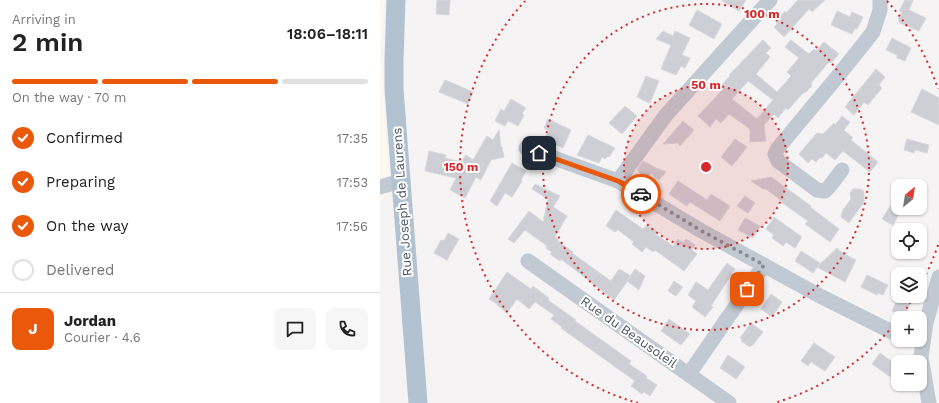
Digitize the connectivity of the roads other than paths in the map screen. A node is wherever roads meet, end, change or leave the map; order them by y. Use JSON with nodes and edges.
{"nodes":[{"id":1,"x":396,"y":0,"type":"edge"},
{"id":2,"x":770,"y":0,"type":"edge"},
{"id":3,"x":880,"y":0,"type":"edge"},
{"id":4,"x":526,"y":148,"type":"dead end"},
{"id":5,"x":842,"y":170,"type":"dead end"},
{"id":6,"x":400,"y":181,"type":"junction"},
{"id":7,"x":618,"y":181,"type":"junction"},
{"id":8,"x":380,"y":187,"type":"edge"},
{"id":9,"x":528,"y":261,"type":"dead end"},
{"id":10,"x":764,"y":265,"type":"junction"},
{"id":11,"x":939,"y":277,"type":"edge"},
{"id":12,"x":927,"y":319,"type":"edge"},
{"id":13,"x":891,"y":332,"type":"edge"},
{"id":14,"x":918,"y":347,"type":"edge"},
{"id":15,"x":688,"y":374,"type":"junction"},
{"id":16,"x":418,"y":403,"type":"edge"},
{"id":17,"x":729,"y":403,"type":"edge"},
{"id":18,"x":929,"y":403,"type":"edge"}],
"edges":[{"from":1,"to":6,"type":"main road","name":"Rue Joseph de Laurens"},
{"from":2,"to":7,"type":"street"},
{"from":3,"to":5,"type":"street"},
{"from":4,"to":7,"type":"street"},
{"from":6,"to":8,"type":"street"},
{"from":6,"to":16,"type":"main road","name":"Rue Joseph de Laurens"},
{"from":7,"to":10,"type":"street"},
{"from":9,"to":15,"type":"street","name":"Rue du Beausoleil"},
{"from":10,"to":13,"type":"street"},
{"from":10,"to":15,"type":"street"},
{"from":11,"to":12,"type":"street"},
{"from":14,"to":18,"type":"street"},
{"from":15,"to":17,"type":"street","name":"Rue du Beausoleil"}]}
